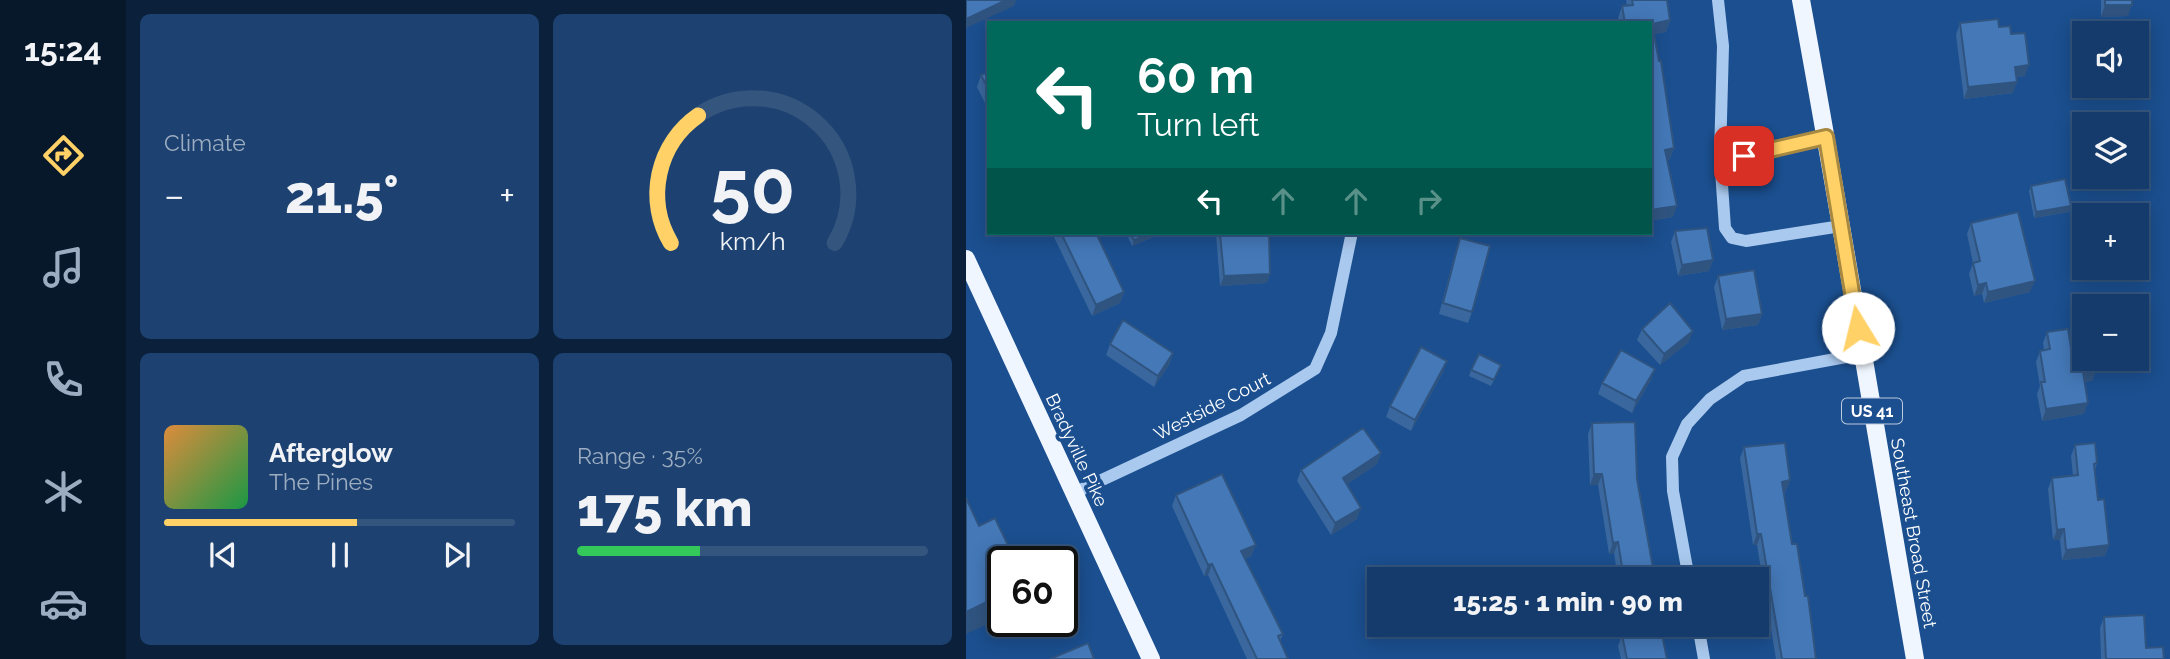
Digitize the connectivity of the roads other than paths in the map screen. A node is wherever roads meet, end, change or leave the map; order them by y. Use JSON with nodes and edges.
{"nodes":[{"id":1,"x":1718,"y":0,"type":"edge"},
{"id":2,"x":1801,"y":0,"type":"edge"},
{"id":3,"x":1826,"y":137,"type":"junction"},
{"id":4,"x":1720,"y":156,"type":"junction"},
{"id":5,"x":1841,"y":226,"type":"junction"},
{"id":6,"x":1351,"y":237,"type":"dead end"},
{"id":7,"x":966,"y":259,"type":"edge"},
{"id":8,"x":1862,"y":354,"type":"junction"},
{"id":9,"x":1074,"y":493,"type":"junction"},
{"id":10,"x":1687,"y":567,"type":"edge"},
{"id":11,"x":1700,"y":637,"type":"edge"},
{"id":12,"x":1151,"y":659,"type":"edge"},
{"id":13,"x":1704,"y":659,"type":"edge"},
{"id":14,"x":1915,"y":659,"type":"edge"}],
"edges":[{"from":1,"to":4,"type":"street"},
{"from":2,"to":3,"type":"main road","name":"Southeast Broad Street","number":"US 41"},
{"from":3,"to":4,"type":"street"},
{"from":3,"to":5,"type":"main road","name":"Southeast Broad Street","number":"US 41"},
{"from":4,"to":5,"type":"street"},
{"from":5,"to":8,"type":"main road","name":"Southeast Broad Street","number":"US 41"},
{"from":6,"to":9,"type":"street","name":"Westside Court"},
{"from":7,"to":9,"type":"main road","name":"Bradyville Pike"},
{"from":8,"to":10,"type":"street"},
{"from":8,"to":14,"type":"main road","name":"Southeast Broad Street","number":"US 41"},
{"from":9,"to":12,"type":"main road","name":"Bradyville Pike"},
{"from":11,"to":13,"type":"street"}]}
